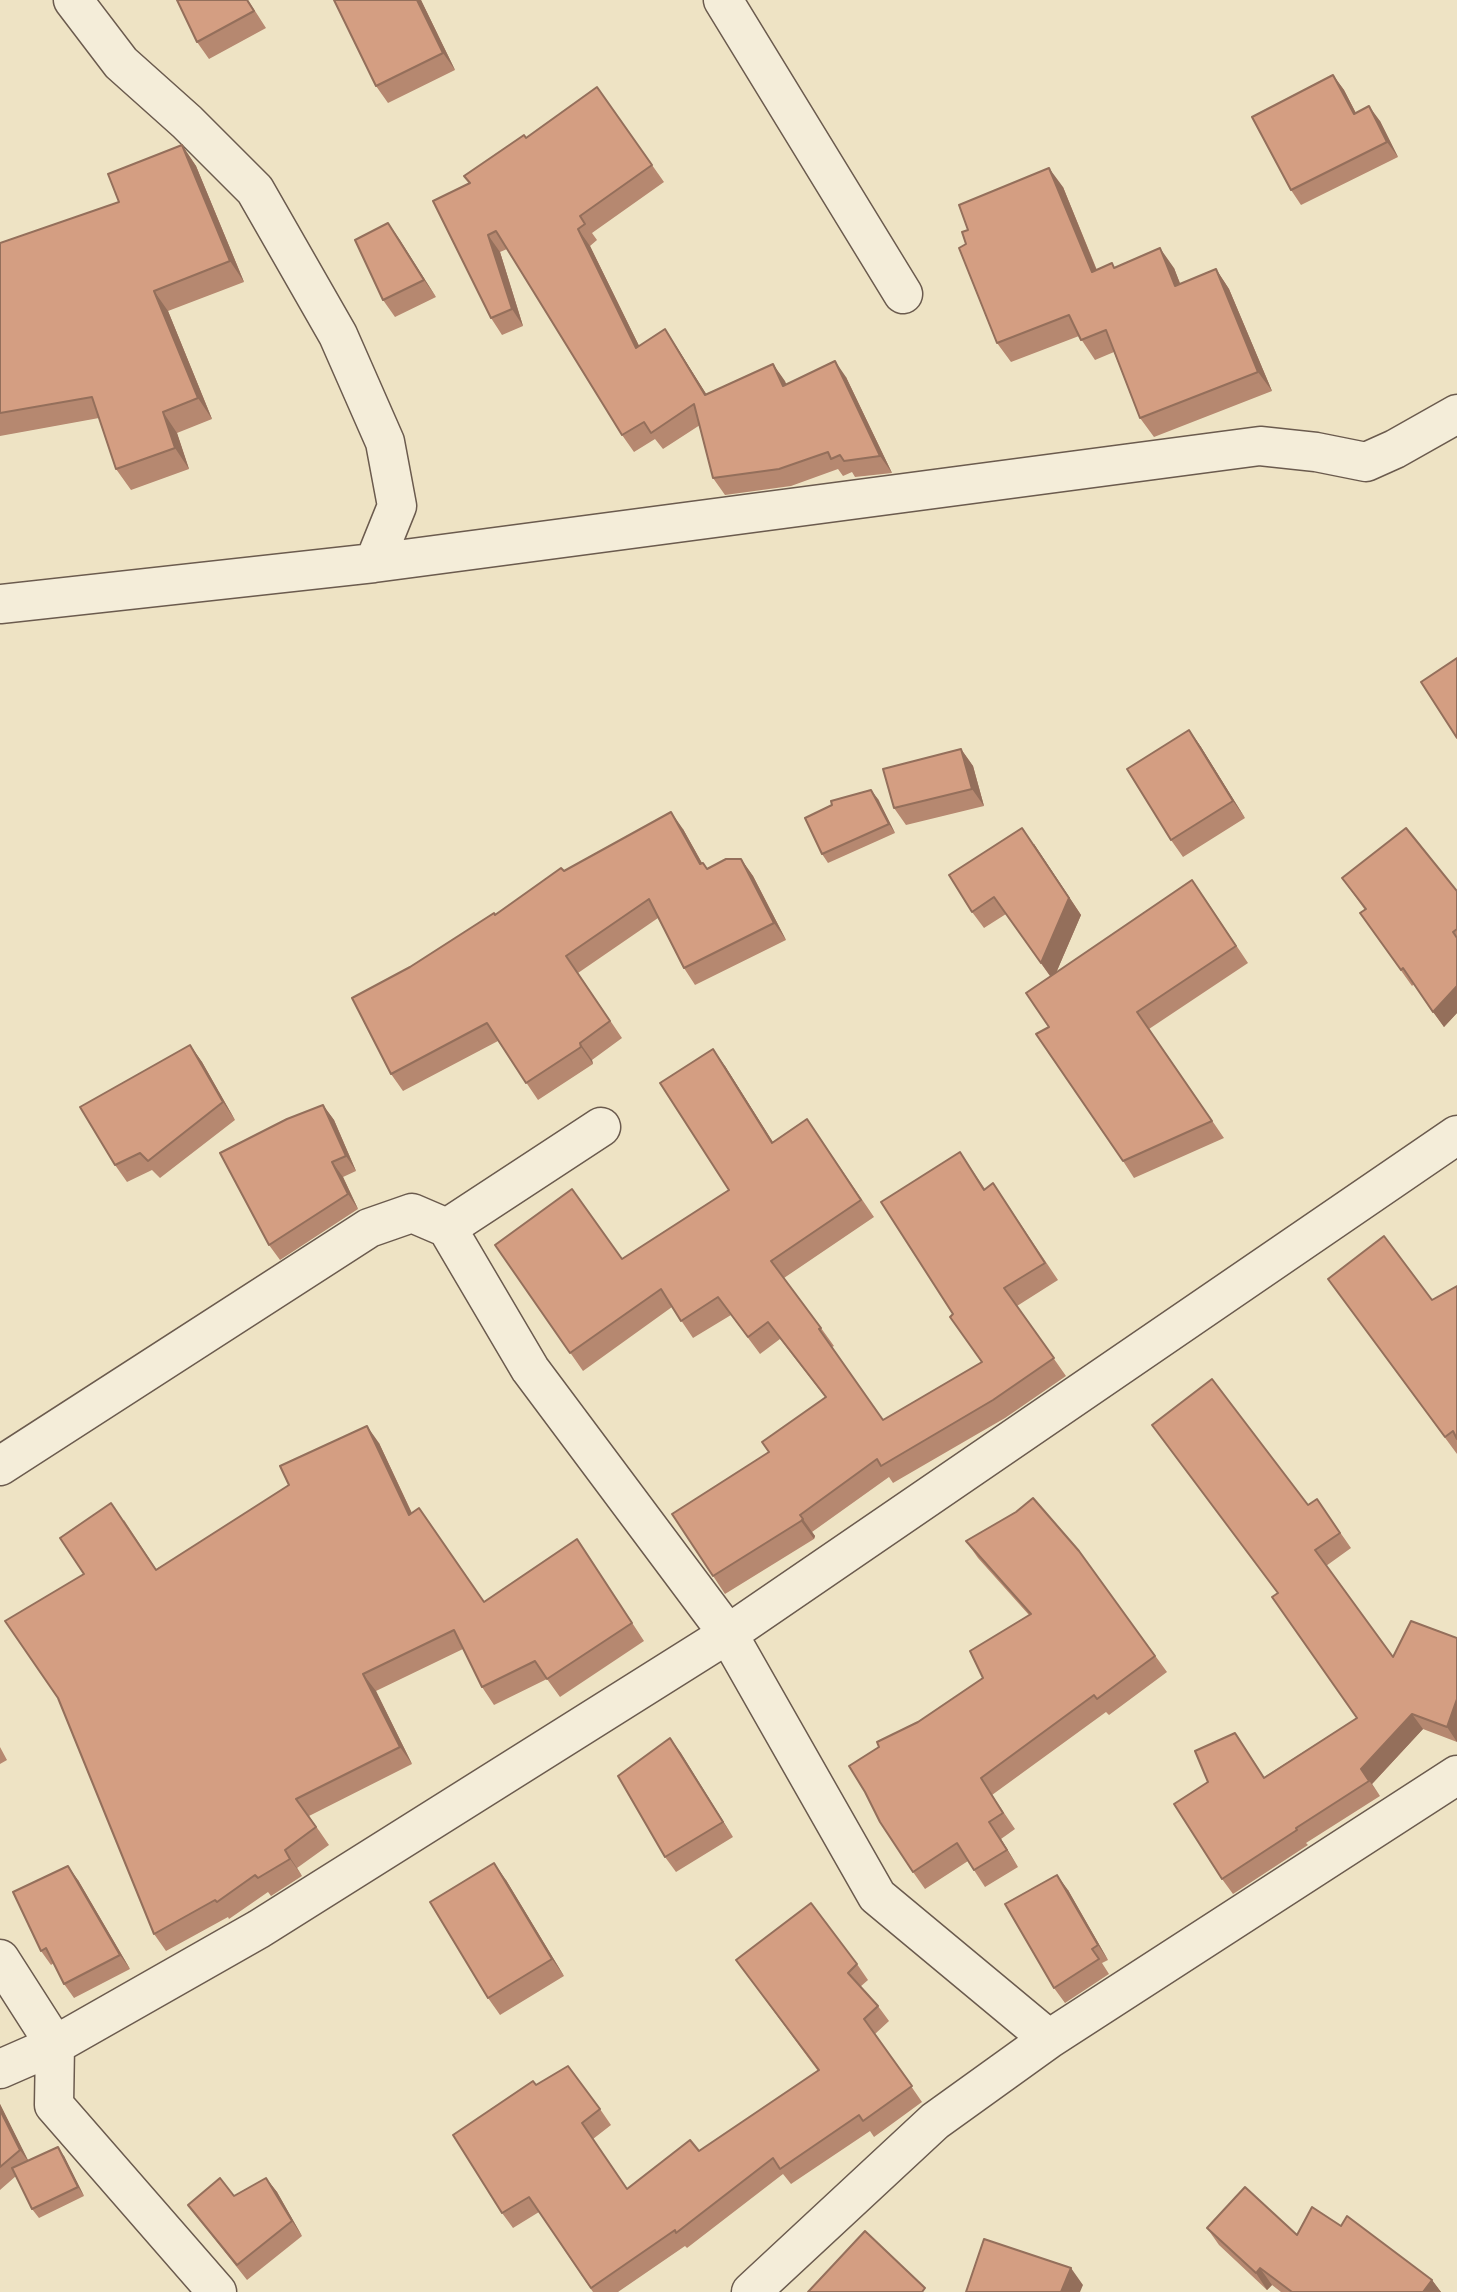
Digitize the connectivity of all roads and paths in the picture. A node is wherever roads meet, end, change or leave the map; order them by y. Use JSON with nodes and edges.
{"nodes":[{"id":1,"x":73,"y":0,"type":"edge"},
{"id":2,"x":723,"y":0,"type":"edge"},
{"id":3,"x":904,"y":294,"type":"dead end"},
{"id":4,"x":1457,"y":414,"type":"edge"},
{"id":5,"x":374,"y":563,"type":"junction"},
{"id":6,"x":0,"y":604,"type":"edge"},
{"id":7,"x":601,"y":1127,"type":"dead end"},
{"id":8,"x":1457,"y":1135,"type":"edge"},
{"id":9,"x":447,"y":1228,"type":"junction"},
{"id":10,"x":0,"y":1466,"type":"edge"},
{"id":11,"x":728,"y":1634,"type":"junction"},
{"id":12,"x":1457,"y":1775,"type":"edge"},
{"id":13,"x":0,"y":1959,"type":"edge"},
{"id":14,"x":1049,"y":2039,"type":"junction"},
{"id":15,"x":55,"y":2045,"type":"junction"},
{"id":16,"x":0,"y":2069,"type":"edge"},
{"id":17,"x":217,"y":2292,"type":"edge"},
{"id":18,"x":751,"y":2292,"type":"edge"}],
"edges":[{"from":1,"to":5,"type":"street"},
{"from":2,"to":3,"type":"street"},
{"from":4,"to":5,"type":"street"},
{"from":5,"to":6,"type":"street"},
{"from":7,"to":9,"type":"street"},
{"from":8,"to":11,"type":"street"},
{"from":9,"to":10,"type":"street"},
{"from":9,"to":11,"type":"street"},
{"from":11,"to":14,"type":"street"},
{"from":11,"to":15,"type":"street"},
{"from":12,"to":14,"type":"street"},
{"from":13,"to":15,"type":"street"},
{"from":14,"to":18,"type":"street"},
{"from":15,"to":16,"type":"street"},
{"from":15,"to":17,"type":"street"}]}
